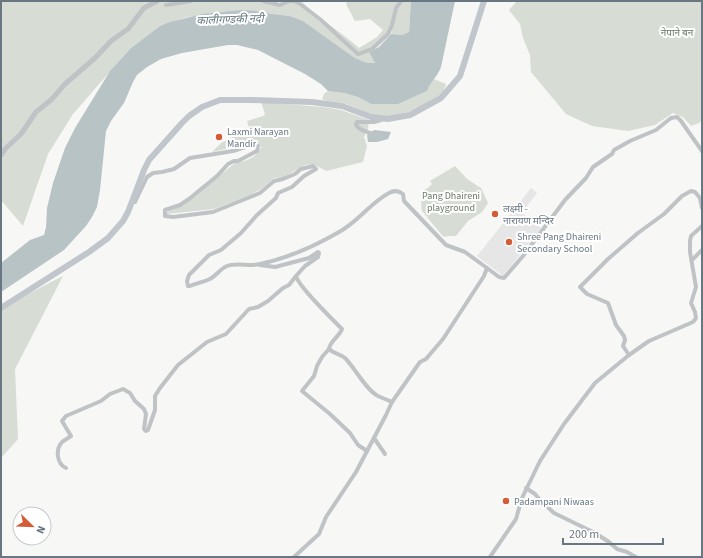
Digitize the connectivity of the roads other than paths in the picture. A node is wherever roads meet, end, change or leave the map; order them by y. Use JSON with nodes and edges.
{"nodes":[{"id":1,"x":158,"y":1,"type":"edge"},
{"id":2,"x":191,"y":1,"type":"edge"},
{"id":3,"x":264,"y":1,"type":"edge"},
{"id":4,"x":293,"y":1,"type":"edge"},
{"id":5,"x":401,"y":1,"type":"edge"},
{"id":6,"x":484,"y":1,"type":"edge"},
{"id":7,"x":166,"y":5,"type":"dead end"},
{"id":8,"x":388,"y":119,"type":"junction"},
{"id":9,"x":377,"y":135,"type":"dead end"},
{"id":10,"x":702,"y":151,"type":"edge"},
{"id":11,"x":1,"y":155,"type":"edge"},
{"id":12,"x":133,"y":201,"type":"junction"},
{"id":13,"x":702,"y":208,"type":"edge"},
{"id":14,"x":702,"y":226,"type":"edge"},
{"id":15,"x":702,"y":250,"type":"edge"},
{"id":16,"x":692,"y":260,"type":"junction"},
{"id":17,"x":260,"y":265,"type":"junction"},
{"id":18,"x":487,"y":268,"type":"junction"},
{"id":19,"x":296,"y":276,"type":"junction"},
{"id":20,"x":1,"y":308,"type":"edge"},
{"id":21,"x":329,"y":349,"type":"junction"},
{"id":22,"x":628,"y":355,"type":"junction"},
{"id":23,"x":392,"y":402,"type":"junction"},
{"id":24,"x":374,"y":438,"type":"junction"},
{"id":25,"x":366,"y":451,"type":"junction"},
{"id":26,"x":385,"y":454,"type":"dead end"},
{"id":27,"x":66,"y":468,"type":"dead end"},
{"id":28,"x":526,"y":488,"type":"junction"},
{"id":29,"x":294,"y":557,"type":"edge"},
{"id":30,"x":490,"y":557,"type":"edge"},
{"id":31,"x":636,"y":557,"type":"edge"}],
"edges":[{"from":1,"to":11,"type":"street"},
{"from":2,"to":7,"type":"street"},
{"from":3,"to":4,"type":"street"},
{"from":4,"to":5,"type":"street"},
{"from":6,"to":8,"type":"highway"},
{"from":8,"to":9,"type":"street"},
{"from":8,"to":12,"type":"highway"},
{"from":10,"to":18,"type":"street"},
{"from":12,"to":17,"type":"street"},
{"from":12,"to":20,"type":"highway"},
{"from":13,"to":22,"type":"street"},
{"from":14,"to":16,"type":"street"},
{"from":15,"to":16,"type":"street"},
{"from":16,"to":22,"type":"street"},
{"from":17,"to":18,"type":"street"},
{"from":17,"to":19,"type":"street"},
{"from":18,"to":23,"type":"street"},
{"from":19,"to":21,"type":"street"},
{"from":19,"to":27,"type":"street"},
{"from":21,"to":23,"type":"street"},
{"from":21,"to":25,"type":"street"},
{"from":22,"to":28,"type":"street"},
{"from":23,"to":24,"type":"street"},
{"from":24,"to":25,"type":"street"},
{"from":24,"to":26,"type":"street"},
{"from":25,"to":29,"type":"street"},
{"from":28,"to":30,"type":"street"},
{"from":28,"to":31,"type":"street"}]}
